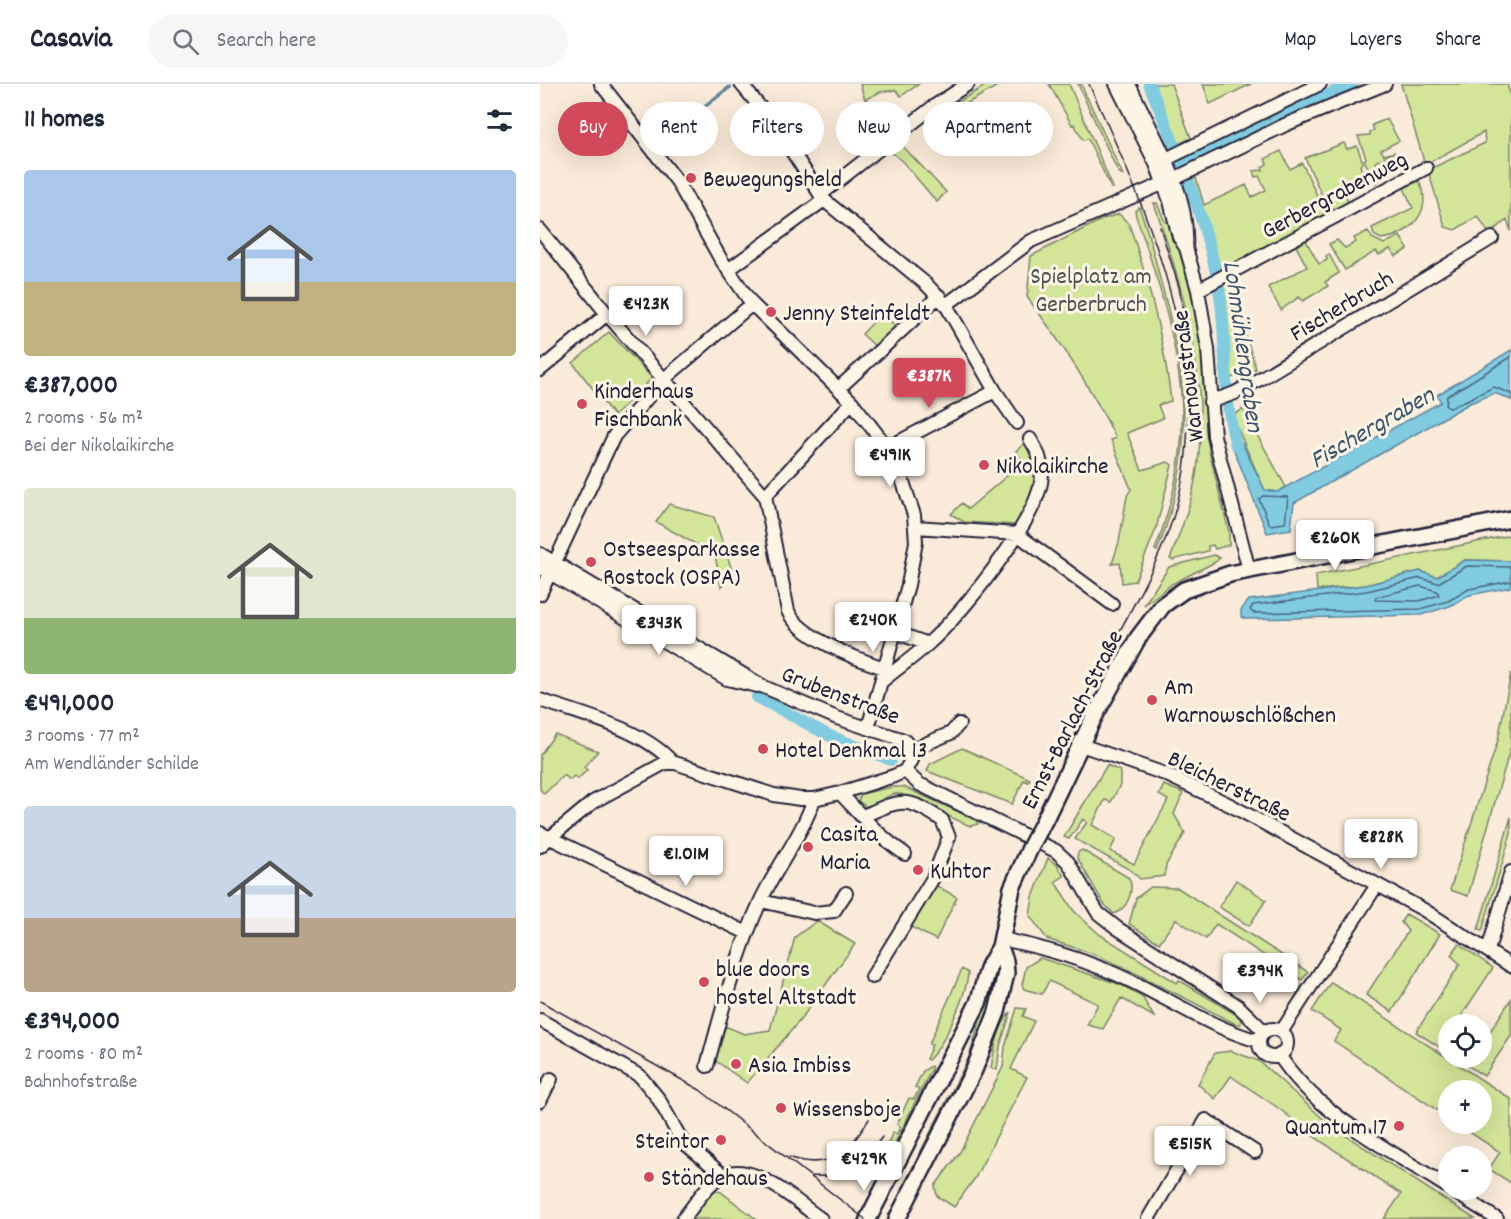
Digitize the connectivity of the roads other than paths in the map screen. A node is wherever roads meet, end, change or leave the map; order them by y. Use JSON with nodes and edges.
{"nodes":[{"id":1,"x":601,"y":84,"type":"edge"},
{"id":2,"x":741,"y":84,"type":"edge"},
{"id":3,"x":968,"y":84,"type":"edge"},
{"id":4,"x":1116,"y":84,"type":"edge"},
{"id":5,"x":1129,"y":84,"type":"edge"},
{"id":6,"x":1320,"y":84,"type":"edge"},
{"id":7,"x":1385,"y":84,"type":"edge"},
{"id":8,"x":1170,"y":157,"type":"junction"},
{"id":9,"x":1426,"y":168,"type":"dead end"},
{"id":10,"x":1178,"y":177,"type":"junction"},
{"id":11,"x":822,"y":197,"type":"junction"},
{"id":12,"x":540,"y":230,"type":"edge"},
{"id":13,"x":1492,"y":238,"type":"dead end"},
{"id":14,"x":728,"y":270,"type":"junction"},
{"id":15,"x":1203,"y":287,"type":"junction"},
{"id":16,"x":942,"y":300,"type":"junction"},
{"id":17,"x":752,"y":304,"type":"junction"},
{"id":18,"x":607,"y":314,"type":"junction"},
{"id":19,"x":540,"y":370,"type":"edge"},
{"id":20,"x":663,"y":380,"type":"junction"},
{"id":21,"x":840,"y":388,"type":"junction"},
{"id":22,"x":995,"y":391,"type":"junction"},
{"id":23,"x":852,"y":402,"type":"junction"},
{"id":24,"x":1210,"y":402,"type":"junction"},
{"id":25,"x":1017,"y":423,"type":"dead end"},
{"id":26,"x":1030,"y":439,"type":"dead end"},
{"id":27,"x":887,"y":448,"type":"junction"},
{"id":28,"x":765,"y":496,"type":"junction"},
{"id":29,"x":1511,"y":519,"type":"edge"},
{"id":30,"x":916,"y":527,"type":"junction"},
{"id":31,"x":1017,"y":534,"type":"junction"},
{"id":32,"x":540,"y":554,"type":"edge"},
{"id":33,"x":548,"y":568,"type":"edge"},
{"id":34,"x":1249,"y":570,"type":"junction"},
{"id":35,"x":540,"y":594,"type":"edge"},
{"id":36,"x":1112,"y":604,"type":"dead end"},
{"id":37,"x":895,"y":632,"type":"junction"},
{"id":38,"x":928,"y":644,"type":"junction"},
{"id":39,"x":884,"y":668,"type":"junction"},
{"id":40,"x":881,"y":682,"type":"junction"},
{"id":41,"x":540,"y":700,"type":"edge"},
{"id":42,"x":959,"y":724,"type":"dead end"},
{"id":43,"x":868,"y":728,"type":"junction"},
{"id":44,"x":1081,"y":744,"type":"junction"},
{"id":45,"x":911,"y":750,"type":"junction"},
{"id":46,"x":672,"y":762,"type":"junction"},
{"id":47,"x":905,"y":771,"type":"junction"},
{"id":48,"x":840,"y":793,"type":"junction"},
{"id":49,"x":814,"y":799,"type":"junction"},
{"id":50,"x":862,"y":816,"type":"junction"},
{"id":51,"x":545,"y":835,"type":"edge"},
{"id":52,"x":540,"y":846,"type":"edge"},
{"id":53,"x":904,"y":854,"type":"dead end"},
{"id":54,"x":1511,"y":872,"type":"edge"},
{"id":55,"x":1377,"y":885,"type":"junction"},
{"id":56,"x":846,"y":893,"type":"dead end"},
{"id":57,"x":761,"y":901,"type":"junction"},
{"id":58,"x":747,"y":933,"type":"junction"},
{"id":59,"x":1000,"y":943,"type":"junction"},
{"id":60,"x":1488,"y":950,"type":"junction"},
{"id":61,"x":1511,"y":966,"type":"edge"},
{"id":62,"x":872,"y":977,"type":"dead end"},
{"id":63,"x":540,"y":1020,"type":"edge"},
{"id":64,"x":1281,"y":1032,"type":"junction"},
{"id":65,"x":1262,"y":1036,"type":"junction"},
{"id":66,"x":1279,"y":1056,"type":"junction"},
{"id":67,"x":707,"y":1066,"type":"dead end"},
{"id":68,"x":551,"y":1079,"type":"dead end"},
{"id":69,"x":540,"y":1101,"type":"edge"},
{"id":70,"x":1255,"y":1152,"type":"dead end"},
{"id":71,"x":723,"y":1175,"type":"junction"},
{"id":72,"x":1438,"y":1181,"type":"edge"},
{"id":73,"x":1467,"y":1200,"type":"edge"},
{"id":74,"x":683,"y":1219,"type":"edge"},
{"id":75,"x":821,"y":1219,"type":"edge"},
{"id":76,"x":868,"y":1219,"type":"edge"},
{"id":77,"x":897,"y":1219,"type":"edge"},
{"id":78,"x":1148,"y":1219,"type":"edge"},
{"id":79,"x":1497,"y":1219,"type":"edge"}],
"edges":[{"from":1,"to":14,"type":"street"},
{"from":2,"to":11,"type":"street"},
{"from":3,"to":11,"type":"street"},
{"from":4,"to":8,"type":"street","name":"Warnowstraße"},
{"from":5,"to":8,"type":"street","name":"Warnowstraße"},
{"from":6,"to":8,"type":"street"},
{"from":7,"to":10,"type":"street"},
{"from":8,"to":10,"type":"street","name":"Warnowstraße"},
{"from":9,"to":15,"type":"street","name":"Gerbergrabenweg"},
{"from":10,"to":15,"type":"street","name":"Warnowstraße"},
{"from":10,"to":16,"type":"street"},
{"from":11,"to":14,"type":"street"},
{"from":11,"to":16,"type":"street"},
{"from":12,"to":18,"type":"street"},
{"from":13,"to":24,"type":"street","name":"Fischerbruch"},
{"from":14,"to":17,"type":"street"},
{"from":15,"to":24,"type":"street","name":"Warnowstraße"},
{"from":16,"to":21,"type":"street"},
{"from":16,"to":22,"type":"street"},
{"from":17,"to":20,"type":"street"},
{"from":17,"to":21,"type":"street"},
{"from":18,"to":19,"type":"street"},
{"from":18,"to":20,"type":"street"},
{"from":20,"to":28,"type":"street"},
{"from":20,"to":33,"type":"street"},
{"from":21,"to":23,"type":"street"},
{"from":22,"to":25,"type":"street"},
{"from":22,"to":27,"type":"street"},
{"from":23,"to":27,"type":"street"},
{"from":23,"to":28,"type":"street"},
{"from":24,"to":34,"type":"street","name":"Warnowstraße"},
{"from":26,"to":31,"type":"street"},
{"from":27,"to":30,"type":"street"},
{"from":28,"to":39,"type":"street"},
{"from":29,"to":34,"type":"main road","name":"Ernst-Barlach-Straße"},
{"from":30,"to":31,"type":"street"},
{"from":30,"to":37,"type":"street"},
{"from":31,"to":36,"type":"street"},
{"from":31,"to":38,"type":"street"},
{"from":32,"to":33,"type":"street","name":"Grubenstraße"},
{"from":33,"to":35,"type":"street"},
{"from":33,"to":43,"type":"street","name":"Grubenstraße"},
{"from":34,"to":44,"type":"main road","name":"Ernst-Barlach-Straße"},
{"from":37,"to":38,"type":"street"},
{"from":37,"to":39,"type":"street"},
{"from":38,"to":40,"type":"street"},
{"from":39,"to":40,"type":"street"},
{"from":40,"to":43,"type":"street"},
{"from":41,"to":46,"type":"street"},
{"from":42,"to":45,"type":"street"},
{"from":43,"to":45,"type":"street","name":"Grubenstraße"},
{"from":44,"to":55,"type":"street","name":"Bleicherstraße"},
{"from":44,"to":59,"type":"main road","name":"Ernst-Barlach-Straße","bridge":true},
{"from":45,"to":47,"type":"street","name":"Grubenstraße"},
{"from":46,"to":49,"type":"street"},
{"from":46,"to":51,"type":"street"},
{"from":47,"to":48,"type":"street"},
{"from":47,"to":65,"type":"street"},
{"from":48,"to":49,"type":"street"},
{"from":48,"to":50,"type":"street"},
{"from":49,"to":57,"type":"street"},
{"from":50,"to":53,"type":"street"},
{"from":50,"to":62,"type":"street"},
{"from":51,"to":52,"type":"street"},
{"from":51,"to":58,"type":"street"},
{"from":54,"to":60,"type":"street"},
{"from":55,"to":60,"type":"street","name":"Bleicherstraße"},
{"from":55,"to":64,"type":"street"},
{"from":56,"to":57,"type":"street"},
{"from":57,"to":58,"type":"street"},
{"from":58,"to":67,"type":"street"},
{"from":59,"to":65,"type":"street"},
{"from":59,"to":76,"type":"main road","name":"Ernst-Barlach-Straße"},
{"from":59,"to":77,"type":"main road","name":"Ernst-Barlach-Straße"},
{"from":60,"to":61,"type":"street","name":"Bleicherstraße"},
{"from":63,"to":71,"type":"street"},
{"from":64,"to":65,"type":"street"},
{"from":64,"to":66,"type":"street"},
{"from":65,"to":66,"type":"street"},
{"from":66,"to":72,"type":"street"},
{"from":68,"to":69,"type":"street"},
{"from":70,"to":78,"type":"street"},
{"from":71,"to":74,"type":"street"},
{"from":71,"to":75,"type":"street"},
{"from":73,"to":79,"type":"street"}]}
